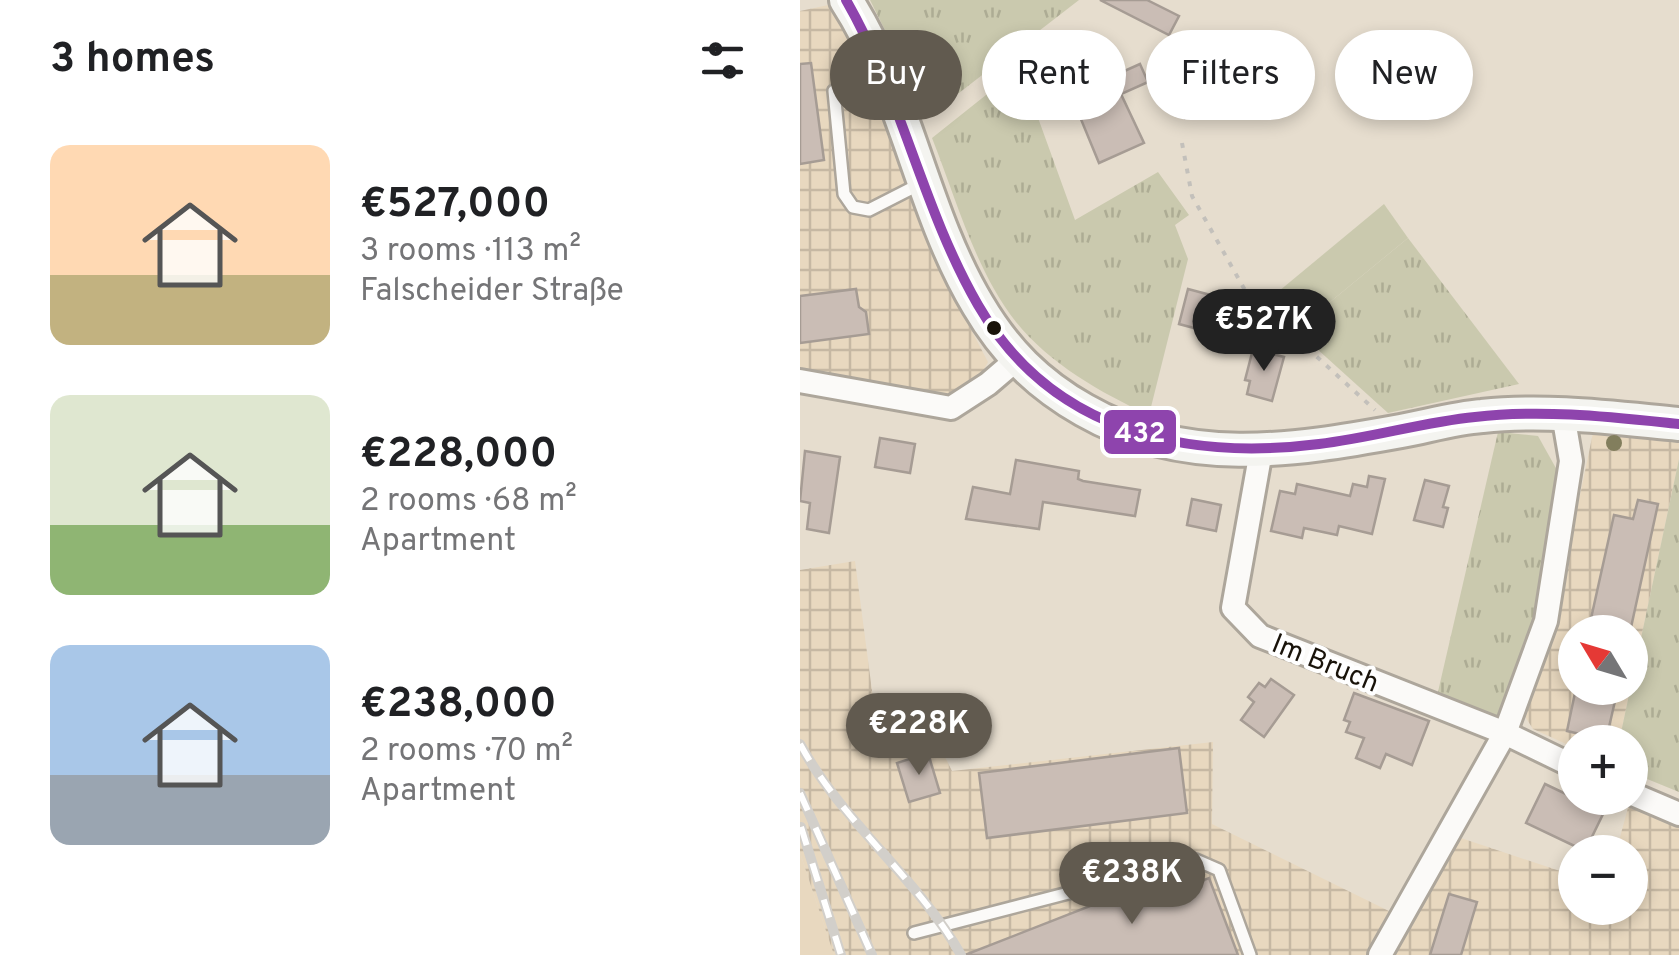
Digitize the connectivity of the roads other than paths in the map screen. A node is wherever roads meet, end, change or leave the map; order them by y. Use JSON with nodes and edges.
{"nodes":[{"id":1,"x":846,"y":0,"type":"edge"},
{"id":2,"x":861,"y":30,"type":"edge"},
{"id":3,"x":837,"y":120,"type":"edge"},
{"id":4,"x":901,"y":120,"type":"edge"},
{"id":5,"x":925,"y":182,"type":"junction"},
{"id":6,"x":1016,"y":360,"type":"junction"},
{"id":7,"x":800,"y":381,"type":"edge"},
{"id":8,"x":1564,"y":414,"type":"junction"},
{"id":9,"x":1679,"y":424,"type":"edge"},
{"id":10,"x":1261,"y":451,"type":"junction"},
{"id":11,"x":1505,"y":734,"type":"junction"},
{"id":12,"x":1558,"y":759,"type":"edge"},
{"id":13,"x":1648,"y":801,"type":"edge"},
{"id":14,"x":1679,"y":814,"type":"edge"},
{"id":15,"x":914,"y":933,"type":"dead end"},
{"id":16,"x":1250,"y":955,"type":"edge"},
{"id":17,"x":1380,"y":955,"type":"edge"}],
"edges":[{"from":1,"to":2,"type":"street"},
{"from":3,"to":5,"type":"lane"},
{"from":4,"to":5,"type":"street"},
{"from":5,"to":6,"type":"street"},
{"from":6,"to":7,"type":"street"},
{"from":6,"to":10,"type":"street"},
{"from":8,"to":9,"type":"street"},
{"from":8,"to":10,"type":"street"},
{"from":8,"to":11,"type":"street"},
{"from":10,"to":11,"type":"street","name":"Im Bruch"},
{"from":11,"to":12,"type":"street","name":"Im Bruch"},
{"from":11,"to":17,"type":"street"},
{"from":13,"to":14,"type":"street"},
{"from":15,"to":16,"type":"lane"}]}
